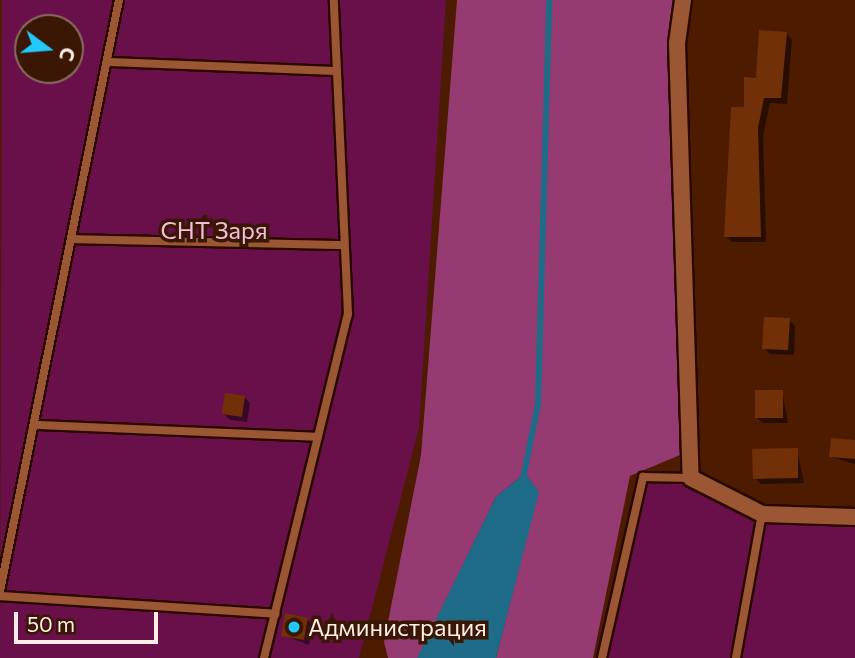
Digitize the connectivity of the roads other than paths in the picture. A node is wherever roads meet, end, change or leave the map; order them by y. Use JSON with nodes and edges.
{"nodes":[{"id":1,"x":120,"y":0,"type":"edge"},
{"id":2,"x":334,"y":0,"type":"edge"},
{"id":3,"x":683,"y":0,"type":"edge"},
{"id":4,"x":108,"y":62,"type":"junction"},
{"id":5,"x":337,"y":72,"type":"junction"},
{"id":6,"x":71,"y":239,"type":"junction"},
{"id":7,"x":345,"y":245,"type":"junction"},
{"id":8,"x":37,"y":425,"type":"junction"},
{"id":9,"x":318,"y":437,"type":"junction"},
{"id":10,"x":691,"y":478,"type":"junction"},
{"id":11,"x":762,"y":514,"type":"junction"},
{"id":12,"x":855,"y":517,"type":"edge"},
{"id":13,"x":0,"y":594,"type":"edge"},
{"id":14,"x":275,"y":614,"type":"junction"},
{"id":15,"x":264,"y":658,"type":"edge"},
{"id":16,"x":602,"y":658,"type":"edge"},
{"id":17,"x":736,"y":658,"type":"edge"}],
"edges":[{"from":1,"to":4,"type":"lane"},
{"from":2,"to":5,"type":"lane"},
{"from":3,"to":10,"type":"street"},
{"from":4,"to":5,"type":"lane"},
{"from":4,"to":6,"type":"lane"},
{"from":5,"to":7,"type":"lane"},
{"from":6,"to":7,"type":"lane"},
{"from":6,"to":8,"type":"lane"},
{"from":7,"to":9,"type":"lane"},
{"from":8,"to":9,"type":"lane"},
{"from":8,"to":13,"type":"lane"},
{"from":9,"to":14,"type":"lane"},
{"from":10,"to":11,"type":"street"},
{"from":10,"to":16,"type":"lane"},
{"from":11,"to":12,"type":"street"},
{"from":11,"to":17,"type":"lane"},
{"from":13,"to":14,"type":"lane"},
{"from":14,"to":15,"type":"lane"}]}
